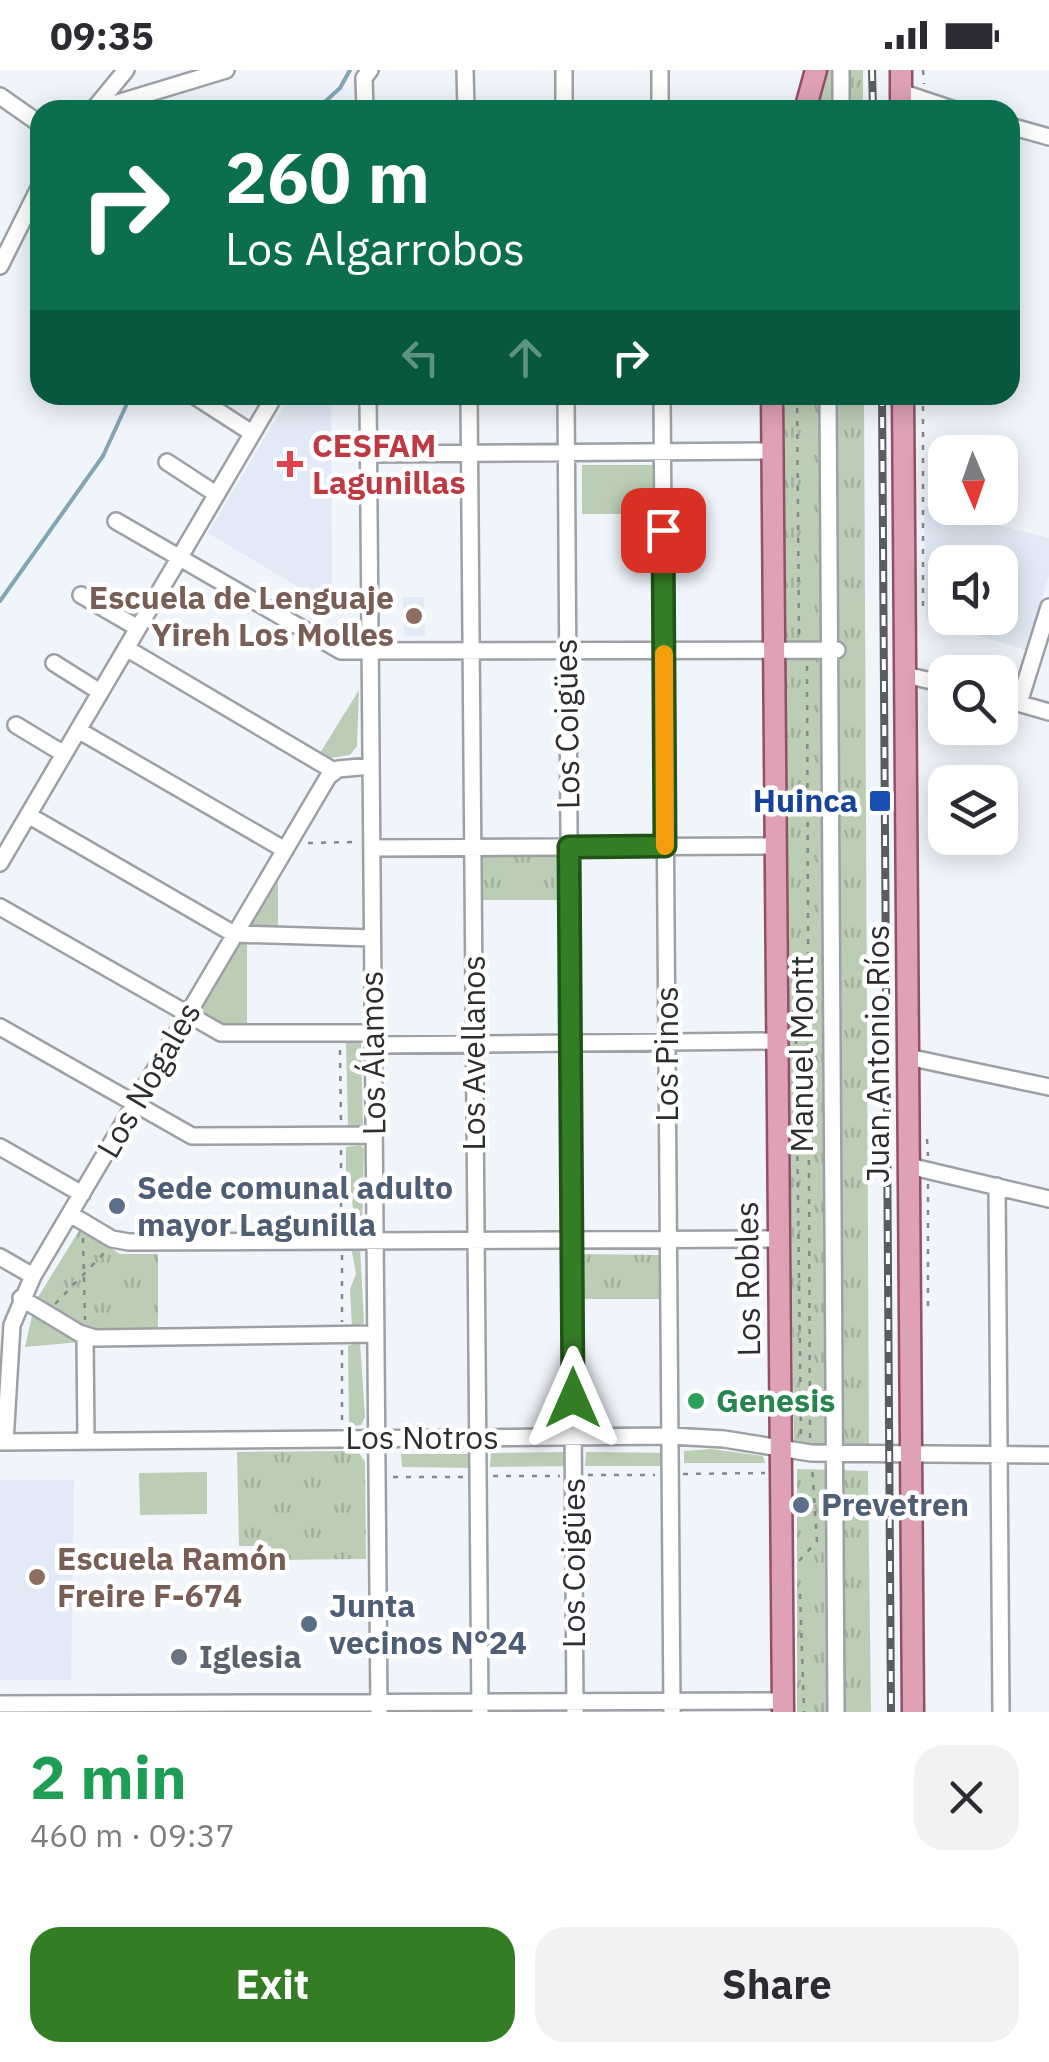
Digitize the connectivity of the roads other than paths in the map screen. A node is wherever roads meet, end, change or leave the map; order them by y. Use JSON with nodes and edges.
{"nodes":[{"id":1,"x":126,"y":70,"type":"edge"},
{"id":2,"x":226,"y":70,"type":"edge"},
{"id":3,"x":465,"y":70,"type":"edge"},
{"id":4,"x":564,"y":70,"type":"edge"},
{"id":5,"x":660,"y":70,"type":"edge"},
{"id":6,"x":816,"y":70,"type":"edge"},
{"id":7,"x":832,"y":70,"type":"edge"},
{"id":8,"x":841,"y":70,"type":"edge"},
{"id":9,"x":901,"y":70,"type":"edge"},
{"id":10,"x":369,"y":71,"type":"edge"},
{"id":11,"x":0,"y":96,"type":"edge"},
{"id":12,"x":102,"y":100,"type":"edge"},
{"id":13,"x":127,"y":100,"type":"edge"},
{"id":14,"x":365,"y":100,"type":"edge"},
{"id":15,"x":466,"y":100,"type":"edge"},
{"id":16,"x":564,"y":100,"type":"edge"},
{"id":17,"x":660,"y":100,"type":"edge"},
{"id":18,"x":808,"y":100,"type":"edge"},
{"id":19,"x":839,"y":100,"type":"edge"},
{"id":20,"x":841,"y":100,"type":"edge"},
{"id":21,"x":902,"y":100,"type":"edge"},
{"id":22,"x":30,"y":117,"type":"edge"},
{"id":23,"x":1020,"y":129,"type":"edge"},
{"id":24,"x":1049,"y":137,"type":"edge"},
{"id":25,"x":30,"y":206,"type":"edge"},
{"id":26,"x":0,"y":266,"type":"edge"},
{"id":27,"x":209,"y":405,"type":"edge"},
{"id":28,"x":269,"y":405,"type":"edge"},
{"id":29,"x":368,"y":405,"type":"edge"},
{"id":30,"x":470,"y":405,"type":"edge"},
{"id":31,"x":566,"y":405,"type":"edge"},
{"id":32,"x":662,"y":405,"type":"edge"},
{"id":33,"x":772,"y":405,"type":"edge"},
{"id":34,"x":828,"y":405,"type":"edge"},
{"id":35,"x":836,"y":405,"type":"edge"},
{"id":36,"x":903,"y":405,"type":"edge"},
{"id":37,"x":252,"y":433,"type":"junction"},
{"id":38,"x":772,"y":451,"type":"junction"},
{"id":39,"x":566,"y":452,"type":"junction"},
{"id":40,"x":662,"y":452,"type":"junction"},
{"id":41,"x":470,"y":453,"type":"junction"},
{"id":42,"x":368,"y":454,"type":"junction"},
{"id":43,"x":167,"y":462,"type":"dead end"},
{"id":44,"x":216,"y":494,"type":"junction"},
{"id":45,"x":116,"y":521,"type":"dead end"},
{"id":46,"x":178,"y":559,"type":"junction"},
{"id":47,"x":82,"y":595,"type":"dead end"},
{"id":48,"x":1049,"y":607,"type":"edge"},
{"id":49,"x":138,"y":628,"type":"junction"},
{"id":50,"x":126,"y":648,"type":"junction"},
{"id":51,"x":566,"y":649,"type":"junction"},
{"id":52,"x":664,"y":649,"type":"junction"},
{"id":53,"x":469,"y":650,"type":"junction"},
{"id":54,"x":782,"y":650,"type":"junction"},
{"id":55,"x":834,"y":650,"type":"junction"},
{"id":56,"x":370,"y":651,"type":"junction"},
{"id":57,"x":54,"y":664,"type":"dead end"},
{"id":58,"x":905,"y":674,"type":"junction"},
{"id":59,"x":928,"y":680,"type":"edge"},
{"id":60,"x":100,"y":692,"type":"junction"},
{"id":61,"x":1019,"y":704,"type":"joint"},
{"id":62,"x":1049,"y":712,"type":"edge"},
{"id":63,"x":16,"y":725,"type":"dead end"},
{"id":64,"x":78,"y":730,"type":"junction"},
{"id":65,"x":64,"y":754,"type":"junction"},
{"id":66,"x":371,"y":766,"type":"junction"},
{"id":67,"x":334,"y":771,"type":"junction"},
{"id":68,"x":28,"y":815,"type":"junction"},
{"id":69,"x":372,"y":845,"type":"junction"},
{"id":70,"x":286,"y":846,"type":"junction"},
{"id":71,"x":665,"y":846,"type":"junction"},
{"id":72,"x":775,"y":846,"type":"junction"},
{"id":73,"x":569,"y":847,"type":"junction"},
{"id":74,"x":473,"y":848,"type":"junction"},
{"id":75,"x":1,"y":860,"type":"edge"},
{"id":76,"x":0,"y":907,"type":"edge"},
{"id":77,"x":234,"y":934,"type":"junction"},
{"id":78,"x":372,"y":938,"type":"junction"},
{"id":79,"x":187,"y":1015,"type":"junction"},
{"id":80,"x":0,"y":1027,"type":"edge"},
{"id":81,"x":373,"y":1039,"type":"junction"},
{"id":82,"x":776,"y":1041,"type":"junction"},
{"id":83,"x":667,"y":1042,"type":"junction"},
{"id":84,"x":570,"y":1043,"type":"junction"},
{"id":85,"x":474,"y":1044,"type":"junction"},
{"id":86,"x":908,"y":1057,"type":"junction"},
{"id":87,"x":1049,"y":1088,"type":"edge"},
{"id":88,"x":134,"y":1105,"type":"junction"},
{"id":89,"x":374,"y":1135,"type":"junction"},
{"id":90,"x":0,"y":1146,"type":"edge"},
{"id":91,"x":908,"y":1166,"type":"junction"},
{"id":92,"x":997,"y":1186,"type":"junction"},
{"id":93,"x":82,"y":1194,"type":"junction"},
{"id":94,"x":1049,"y":1199,"type":"edge"},
{"id":95,"x":76,"y":1217,"type":"junction"},
{"id":96,"x":778,"y":1239,"type":"junction"},
{"id":97,"x":375,"y":1240,"type":"junction"},
{"id":98,"x":476,"y":1240,"type":"junction"},
{"id":99,"x":572,"y":1240,"type":"junction"},
{"id":100,"x":668,"y":1240,"type":"junction"},
{"id":101,"x":0,"y":1257,"type":"edge"},
{"id":102,"x":34,"y":1276,"type":"junction"},
{"id":103,"x":21,"y":1298,"type":"junction"},
{"id":104,"x":376,"y":1334,"type":"junction"},
{"id":105,"x":85,"y":1336,"type":"junction"},
{"id":106,"x":5,"y":1353,"type":"edge"},
{"id":107,"x":670,"y":1436,"type":"junction"},
{"id":108,"x":573,"y":1437,"type":"junction"},
{"id":109,"x":376,"y":1438,"type":"junction"},
{"id":110,"x":477,"y":1438,"type":"junction"},
{"id":111,"x":86,"y":1441,"type":"junction"},
{"id":112,"x":2,"y":1442,"type":"edge"},
{"id":113,"x":780,"y":1449,"type":"junction"},
{"id":114,"x":838,"y":1454,"type":"junction"},
{"id":115,"x":910,"y":1455,"type":"junction"},
{"id":116,"x":1049,"y":1455,"type":"edge"},
{"id":117,"x":998,"y":1456,"type":"junction"},
{"id":118,"x":0,"y":1704,"type":"edge"},
{"id":119,"x":480,"y":1707,"type":"edge"},
{"id":120,"x":575,"y":1707,"type":"edge"},
{"id":121,"x":672,"y":1707,"type":"edge"},
{"id":122,"x":782,"y":1707,"type":"edge"},
{"id":123,"x":157,"y":1708,"type":"edge"},
{"id":124,"x":378,"y":1708,"type":"edge"},
{"id":125,"x":836,"y":1712,"type":"edge"},
{"id":126,"x":845,"y":1712,"type":"edge"},
{"id":127,"x":913,"y":1712,"type":"edge"},
{"id":128,"x":1001,"y":1712,"type":"edge"}],
"edges":[{"from":1,"to":12,"type":"street"},
{"from":2,"to":13,"type":"street"},
{"from":3,"to":15,"type":"street"},
{"from":4,"to":16,"type":"street"},
{"from":5,"to":17,"type":"street"},
{"from":6,"to":18,"type":"main road"},
{"from":7,"to":19,"type":"street"},
{"from":8,"to":20,"type":"street"},
{"from":9,"to":21,"type":"main road"},
{"from":10,"to":14,"type":"street"},
{"from":11,"to":22,"type":"street"},
{"from":23,"to":24,"type":"street"},
{"from":25,"to":26,"type":"street"},
{"from":27,"to":37,"type":"street"},
{"from":28,"to":37,"type":"street"},
{"from":29,"to":42,"type":"street","name":"Los Álamos"},
{"from":30,"to":41,"type":"street","name":"Los Avellanos"},
{"from":31,"to":39,"type":"street","name":"Los Coigües"},
{"from":32,"to":40,"type":"street","name":"Los Pinos"},
{"from":33,"to":38,"type":"main road"},
{"from":34,"to":55,"type":"street","name":"Manuel Montt"},
{"from":35,"to":55,"type":"street","name":"Manuel Montt"},
{"from":36,"to":58,"type":"main road","name":"Juan Antonio Ríos"},
{"from":37,"to":44,"type":"street"},
{"from":38,"to":40,"type":"street"},
{"from":38,"to":54,"type":"main road"},
{"from":39,"to":40,"type":"street"},
{"from":39,"to":41,"type":"street"},
{"from":39,"to":51,"type":"street","name":"Los Coigües"},
{"from":40,"to":52,"type":"street","name":"Los Pinos"},
{"from":41,"to":42,"type":"street"},
{"from":41,"to":53,"type":"street","name":"Los Avellanos"},
{"from":42,"to":56,"type":"street","name":"Los Álamos"},
{"from":43,"to":44,"type":"street"},
{"from":44,"to":46,"type":"street"},
{"from":45,"to":46,"type":"street"},
{"from":46,"to":49,"type":"street"},
{"from":46,"to":56,"type":"street"},
{"from":47,"to":49,"type":"street"},
{"from":48,"to":61,"type":"street"},
{"from":49,"to":50,"type":"street"},
{"from":50,"to":60,"type":"street"},
{"from":50,"to":67,"type":"street"},
{"from":51,"to":52,"type":"street"},
{"from":51,"to":53,"type":"street"},
{"from":51,"to":73,"type":"street","name":"Los Coigües"},
{"from":52,"to":54,"type":"street"},
{"from":52,"to":71,"type":"street","name":"Los Pinos"},
{"from":53,"to":56,"type":"street"},
{"from":53,"to":74,"type":"street","name":"Los Avellanos"},
{"from":54,"to":55,"type":"street"},
{"from":54,"to":72,"type":"main road"},
{"from":55,"to":114,"type":"street","name":"Manuel Montt"},
{"from":56,"to":66,"type":"street","name":"Los Álamos"},
{"from":57,"to":60,"type":"street"},
{"from":58,"to":59,"type":"street"},
{"from":58,"to":86,"type":"main road","name":"Juan Antonio Ríos"},
{"from":60,"to":64,"type":"street"},
{"from":61,"to":62,"type":"street"},
{"from":63,"to":65,"type":"street"},
{"from":64,"to":65,"type":"street"},
{"from":64,"to":70,"type":"street"},
{"from":65,"to":68,"type":"street"},
{"from":66,"to":67,"type":"street"},
{"from":66,"to":69,"type":"street","name":"Los Álamos"},
{"from":67,"to":70,"type":"street","name":"Los Nogales"},
{"from":68,"to":75,"type":"street"},
{"from":68,"to":77,"type":"street"},
{"from":69,"to":74,"type":"street"},
{"from":69,"to":78,"type":"street","name":"Los Álamos"},
{"from":70,"to":77,"type":"street","name":"Los Nogales"},
{"from":71,"to":72,"type":"street"},
{"from":71,"to":73,"type":"street"},
{"from":71,"to":83,"type":"street","name":"Los Pinos"},
{"from":72,"to":82,"type":"main road","name":"Los Robles"},
{"from":73,"to":74,"type":"street"},
{"from":73,"to":84,"type":"street","name":"Los Coigües"},
{"from":74,"to":85,"type":"street","name":"Los Avellanos"},
{"from":76,"to":79,"type":"street"},
{"from":77,"to":78,"type":"street"},
{"from":77,"to":79,"type":"street","name":"Los Nogales"},
{"from":78,"to":81,"type":"street","name":"Los Álamos"},
{"from":79,"to":81,"type":"street"},
{"from":79,"to":88,"type":"street","name":"Los Nogales"},
{"from":80,"to":88,"type":"street"},
{"from":81,"to":85,"type":"street"},
{"from":81,"to":89,"type":"street","name":"Los Álamos"},
{"from":82,"to":83,"type":"street"},
{"from":82,"to":96,"type":"main road","name":"Los Robles"},
{"from":83,"to":84,"type":"street"},
{"from":83,"to":100,"type":"street","name":"Los Pinos"},
{"from":84,"to":85,"type":"street"},
{"from":84,"to":99,"type":"street","name":"Los Coigües"},
{"from":85,"to":98,"type":"street","name":"Los Avellanos"},
{"from":86,"to":87,"type":"street"},
{"from":86,"to":91,"type":"main road","name":"Juan Antonio Ríos"},
{"from":88,"to":89,"type":"street"},
{"from":88,"to":93,"type":"street","name":"Los Nogales"},
{"from":89,"to":97,"type":"street","name":"Los Álamos"},
{"from":90,"to":93,"type":"street"},
{"from":91,"to":92,"type":"street"},
{"from":91,"to":115,"type":"main road","name":"Juan Antonio Ríos"},
{"from":92,"to":94,"type":"street"},
{"from":92,"to":117,"type":"street"},
{"from":93,"to":95,"type":"street","name":"Los Nogales"},
{"from":95,"to":97,"type":"street"},
{"from":95,"to":102,"type":"street","name":"Los Nogales"},
{"from":96,"to":100,"type":"street"},
{"from":96,"to":113,"type":"main road","name":"Los Robles"},
{"from":97,"to":98,"type":"street"},
{"from":97,"to":104,"type":"street","name":"Los Álamos"},
{"from":98,"to":99,"type":"street"},
{"from":98,"to":110,"type":"street","name":"Los Avellanos"},
{"from":99,"to":100,"type":"street"},
{"from":99,"to":108,"type":"street","name":"Los Coigües"},
{"from":100,"to":107,"type":"street","name":"Los Pinos"},
{"from":101,"to":102,"type":"street"},
{"from":102,"to":103,"type":"street","name":"Los Nogales"},
{"from":103,"to":105,"type":"street"},
{"from":103,"to":106,"type":"street","name":"Los Nogales"},
{"from":104,"to":105,"type":"street"},
{"from":104,"to":109,"type":"street","name":"Los Álamos"},
{"from":105,"to":111,"type":"street"},
{"from":106,"to":112,"type":"street","name":"Los Nogales"},
{"from":107,"to":108,"type":"street","name":"Los Notros"},
{"from":107,"to":113,"type":"street","name":"Los Notros"},
{"from":107,"to":121,"type":"street","name":"Los Pinos"},
{"from":108,"to":110,"type":"street","name":"Los Notros"},
{"from":108,"to":120,"type":"street","name":"Los Coigües"},
{"from":109,"to":110,"type":"street","name":"Los Notros"},
{"from":109,"to":111,"type":"street","name":"Los Notros"},
{"from":109,"to":124,"type":"street","name":"Los Álamos"},
{"from":110,"to":119,"type":"street","name":"Los Avellanos"},
{"from":111,"to":112,"type":"street","name":"Los Notros"},
{"from":113,"to":114,"type":"street","name":"Los Notros"},
{"from":113,"to":122,"type":"main road","name":"Los Robles"},
{"from":114,"to":115,"type":"street","name":"Los Notros"},
{"from":114,"to":125,"type":"street","name":"Manuel Montt"},
{"from":114,"to":126,"type":"street","name":"Manuel Montt"},
{"from":115,"to":117,"type":"street","name":"Los Notros"},
{"from":115,"to":127,"type":"main road","name":"Juan Antonio Ríos"},
{"from":116,"to":117,"type":"street","name":"Los Notros"},
{"from":117,"to":128,"type":"street"},
{"from":118,"to":123,"type":"street"},
{"from":119,"to":120,"type":"street"},
{"from":119,"to":124,"type":"street"},
{"from":120,"to":121,"type":"street"},
{"from":121,"to":122,"type":"street"},
{"from":123,"to":124,"type":"street"}]}
